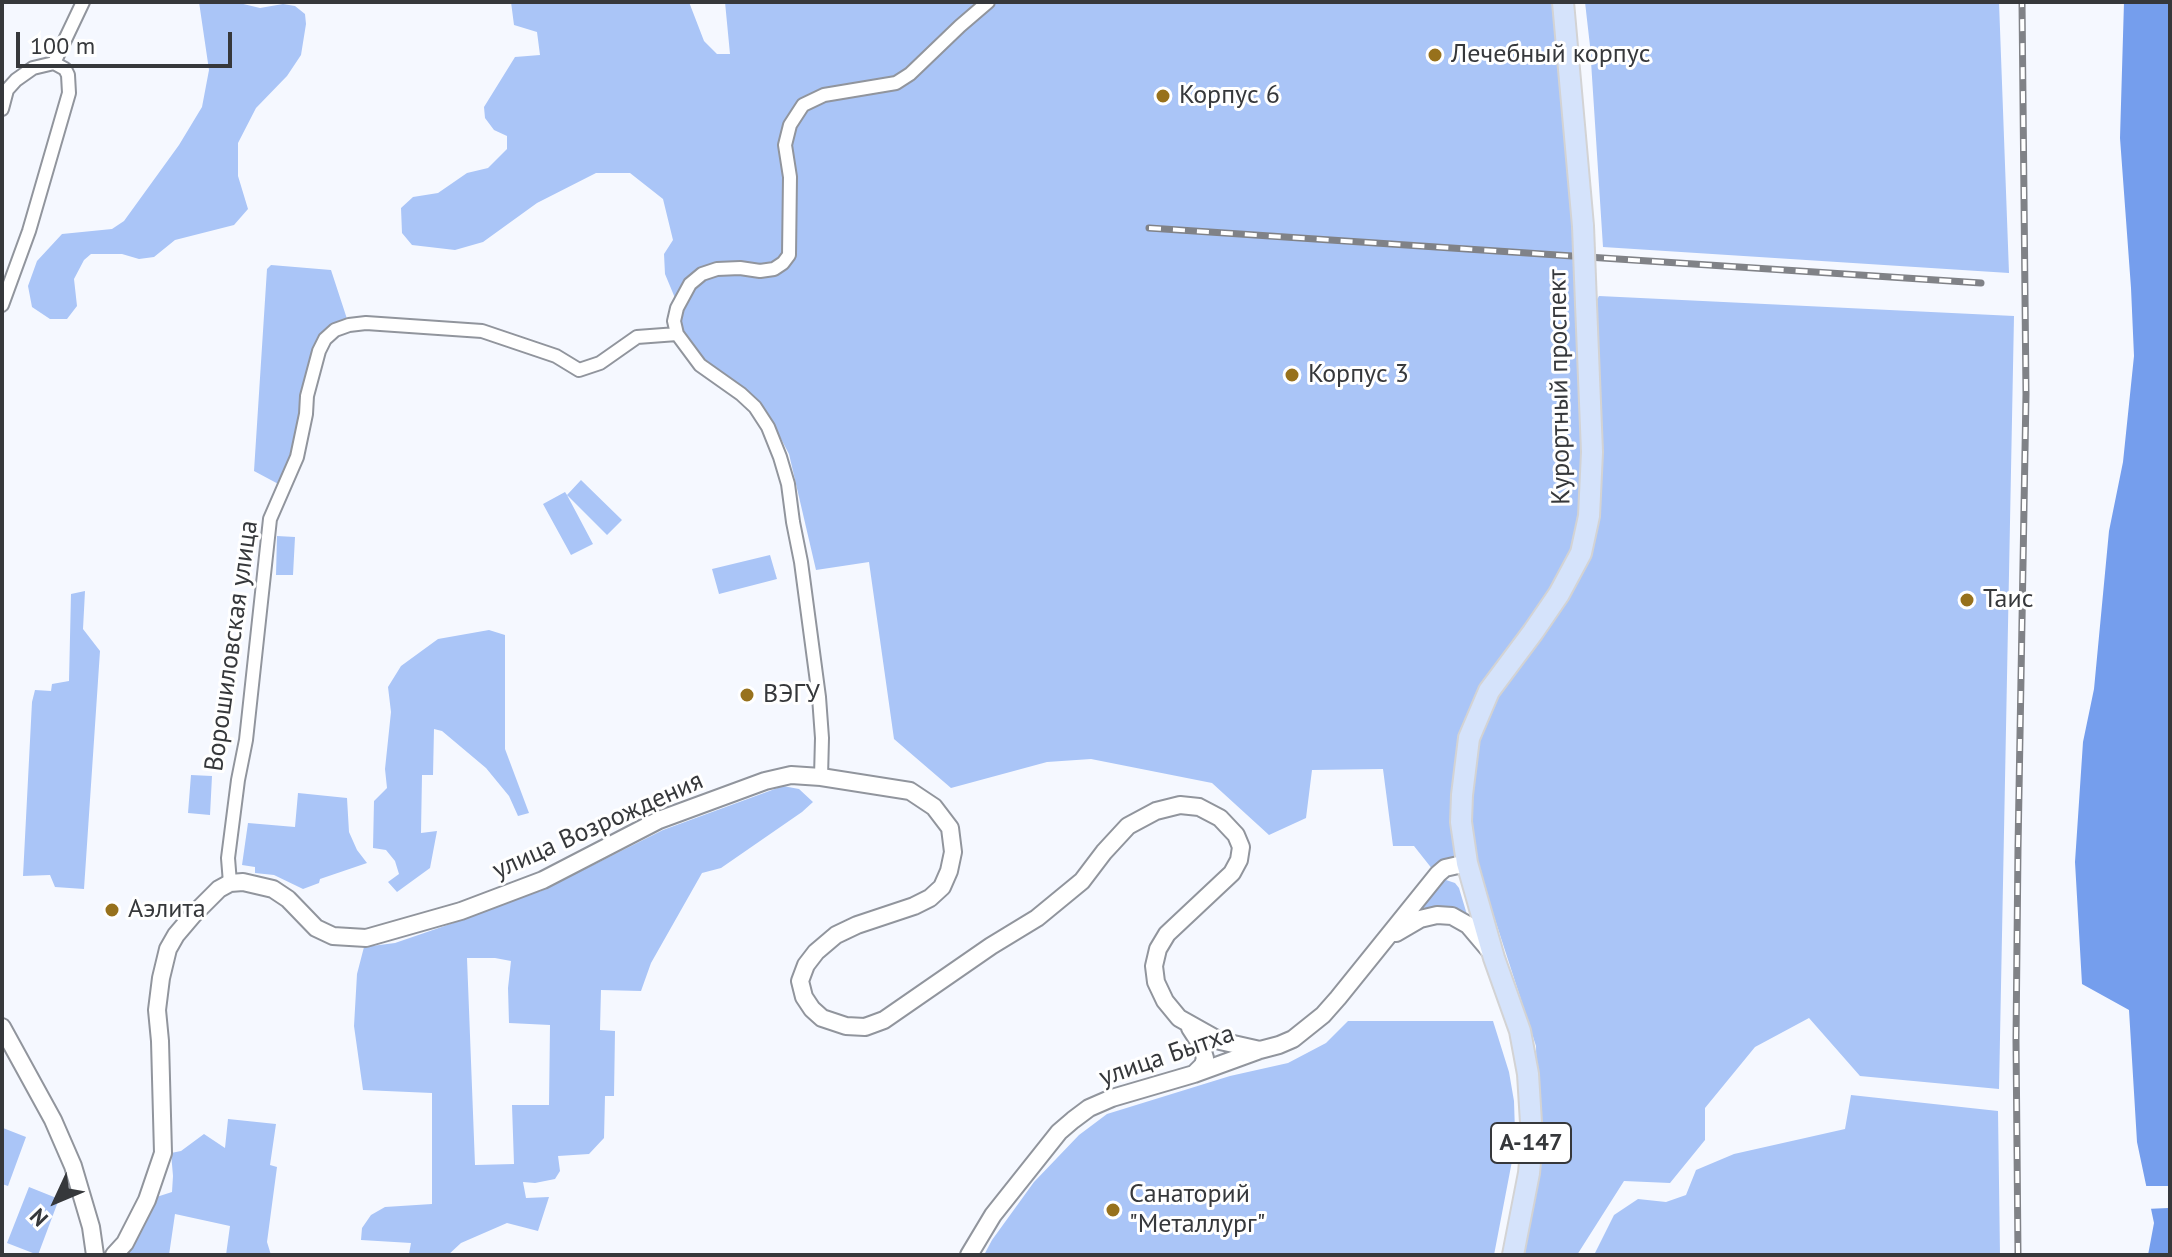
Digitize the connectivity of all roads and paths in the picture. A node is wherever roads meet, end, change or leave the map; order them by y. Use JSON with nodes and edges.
{"nodes":[{"id":1,"x":83,"y":2,"type":"edge"},
{"id":2,"x":988,"y":2,"type":"edge"},
{"id":3,"x":1563,"y":2,"type":"edge"},
{"id":4,"x":54,"y":63,"type":"junction"},
{"id":5,"x":5,"y":89,"type":"edge"},
{"id":6,"x":2,"y":109,"type":"edge"},
{"id":7,"x":2,"y":305,"type":"edge"},
{"id":8,"x":677,"y":334,"type":"junction"},
{"id":9,"x":821,"y":777,"type":"junction"},
{"id":10,"x":1467,"y":863,"type":"junction"},
{"id":11,"x":230,"y":883,"type":"junction"},
{"id":12,"x":1385,"y":940,"type":"junction"},
{"id":13,"x":1494,"y":958,"type":"junction"},
{"id":14,"x":1187,"y":1023,"type":"junction"},
{"id":15,"x":2,"y":1027,"type":"edge"},
{"id":16,"x":1260,"y":1050,"type":"junction"},
{"id":17,"x":1194,"y":1074,"type":"junction"},
{"id":18,"x":95,"y":1255,"type":"edge"},
{"id":19,"x":114,"y":1255,"type":"edge"},
{"id":20,"x":969,"y":1255,"type":"edge"},
{"id":21,"x":1513,"y":1255,"type":"edge"}],
"edges":[{"from":1,"to":4,"type":"street"},
{"from":2,"to":8,"type":"street"},
{"from":3,"to":10,"type":"main road","name":"Курортный проспект","number":"А-147","bridge":true},
{"from":4,"to":5,"type":"street"},
{"from":4,"to":7,"type":"street"},
{"from":5,"to":6,"type":"street"},
{"from":8,"to":9,"type":"street"},
{"from":8,"to":11,"type":"street","name":"Ворошиловская улица"},
{"from":9,"to":11,"type":"street","name":"улица Возрождения"},
{"from":9,"to":14,"type":"street","name":"улица Возрождения"},
{"from":10,"to":12,"type":"street","name":"улица Бытха"},
{"from":10,"to":13,"type":"main road","name":"Курортный проспект","number":"А-147"},
{"from":11,"to":19,"type":"street"},
{"from":12,"to":13,"type":"street"},
{"from":12,"to":16,"type":"street","name":"улица Бытха"},
{"from":13,"to":21,"type":"main road","name":"Курортный проспект","number":"А-147"},
{"from":14,"to":16,"type":"street","name":"улица Возрождения"},
{"from":14,"to":17,"type":"street"},
{"from":15,"to":18,"type":"street"},
{"from":16,"to":17,"type":"street","name":"улица Бытха"},
{"from":17,"to":20,"type":"street","name":"улица Бытха"}]}
